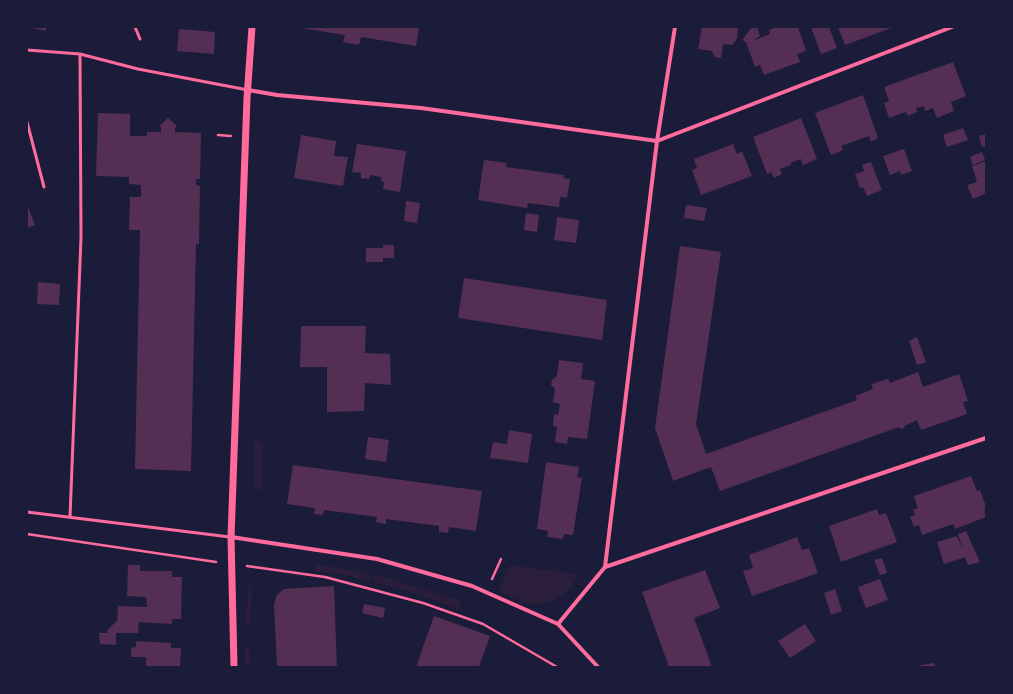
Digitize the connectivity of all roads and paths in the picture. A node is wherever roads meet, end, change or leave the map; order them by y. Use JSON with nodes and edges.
{"nodes":[{"id":1,"x":135,"y":27,"type":"edge"},
{"id":2,"x":252,"y":27,"type":"edge"},
{"id":3,"x":674,"y":27,"type":"edge"},
{"id":4,"x":952,"y":27,"type":"edge"},
{"id":5,"x":140,"y":39,"type":"dead end"},
{"id":6,"x":27,"y":50,"type":"edge"},
{"id":7,"x":80,"y":54,"type":"junction"},
{"id":8,"x":248,"y":90,"type":"junction"},
{"id":9,"x":27,"y":122,"type":"edge"},
{"id":10,"x":657,"y":141,"type":"junction"},
{"id":11,"x":44,"y":187,"type":"dead end"},
{"id":12,"x":986,"y":438,"type":"edge"},
{"id":13,"x":27,"y":512,"type":"edge"},
{"id":14,"x":70,"y":517,"type":"junction"},
{"id":15,"x":27,"y":534,"type":"edge"},
{"id":16,"x":232,"y":537,"type":"junction"},
{"id":17,"x":501,"y":558,"type":"dead end"},
{"id":18,"x":232,"y":564,"type":"junction"},
{"id":19,"x":605,"y":567,"type":"junction"},
{"id":20,"x":487,"y":592,"type":"junction"},
{"id":21,"x":558,"y":624,"type":"junction"},
{"id":22,"x":234,"y":667,"type":"edge"},
{"id":23,"x":557,"y":667,"type":"edge"},
{"id":24,"x":598,"y":667,"type":"edge"}],
"edges":[{"from":1,"to":5,"type":"lane"},
{"from":2,"to":8,"type":"street"},
{"from":3,"to":10,"type":"street"},
{"from":4,"to":10,"type":"street"},
{"from":6,"to":7,"type":"lane"},
{"from":7,"to":8,"type":"lane"},
{"from":7,"to":14,"type":"lane"},
{"from":8,"to":10,"type":"street"},
{"from":8,"to":16,"type":"street"},
{"from":9,"to":11,"type":"lane"},
{"from":10,"to":19,"type":"street"},
{"from":12,"to":19,"type":"street"},
{"from":13,"to":14,"type":"lane"},
{"from":14,"to":16,"type":"lane"},
{"from":15,"to":18,"type":"path"},
{"from":16,"to":18,"type":"street"},
{"from":16,"to":20,"type":"street"},
{"from":17,"to":20,"type":"path"},
{"from":18,"to":22,"type":"street"},
{"from":18,"to":23,"type":"path"},
{"from":19,"to":21,"type":"street"},
{"from":20,"to":21,"type":"street"},
{"from":21,"to":24,"type":"street"}]}
